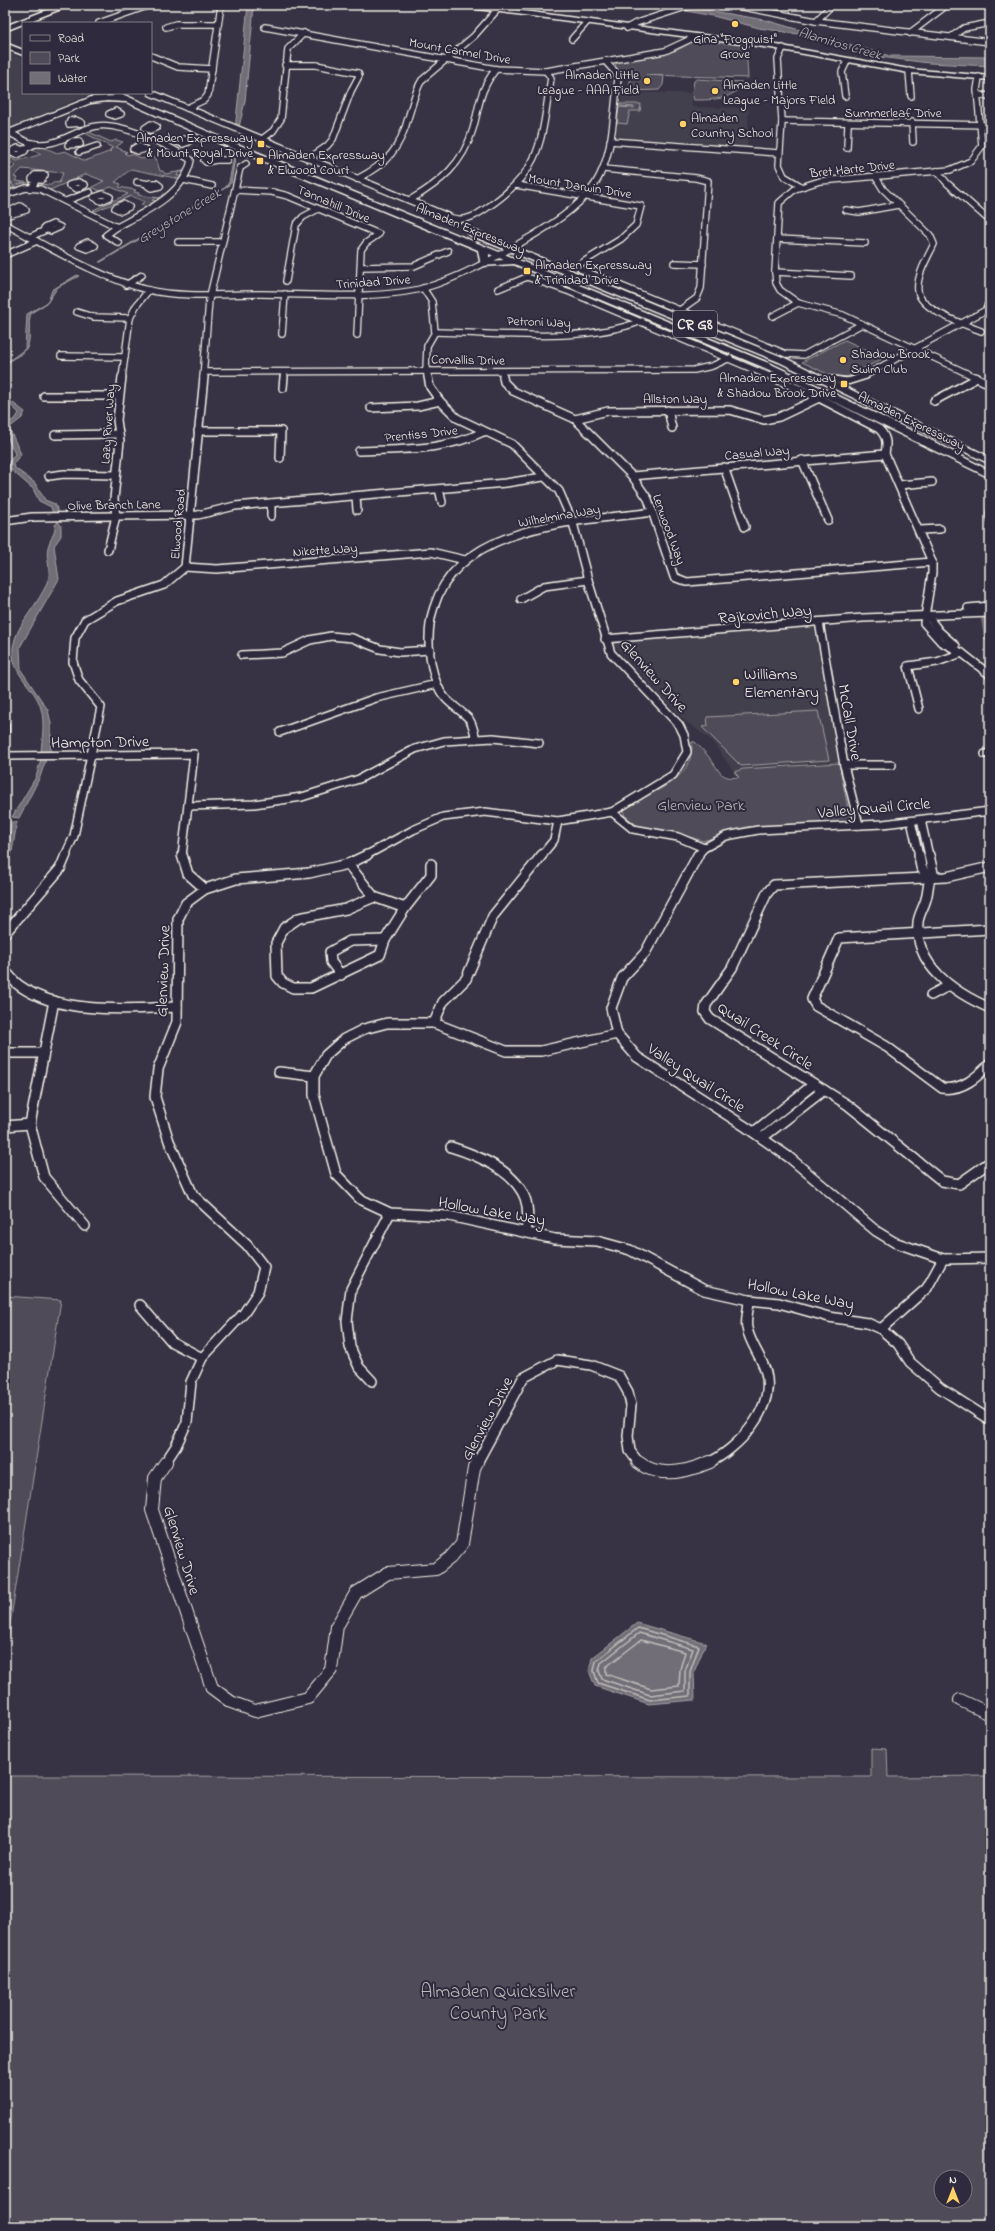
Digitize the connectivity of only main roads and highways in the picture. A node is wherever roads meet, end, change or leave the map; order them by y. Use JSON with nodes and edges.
{"nodes":[{"id":1,"x":5,"y":35,"type":"edge"},
{"id":2,"x":22,"y":43,"type":"edge"},
{"id":3,"x":5,"y":45,"type":"edge"},
{"id":4,"x":22,"y":53,"type":"edge"},
{"id":5,"x":97,"y":94,"type":"edge"},
{"id":6,"x":115,"y":94,"type":"edge"},
{"id":7,"x":138,"y":94,"type":"edge"},
{"id":8,"x":130,"y":100,"type":"junction"},
{"id":9,"x":482,"y":248,"type":"junction"},
{"id":10,"x":526,"y":266,"type":"junction"},
{"id":11,"x":819,"y":377,"type":"junction"},
{"id":12,"x":862,"y":398,"type":"junction"},
{"id":13,"x":990,"y":461,"type":"edge"},
{"id":14,"x":990,"y":475,"type":"edge"}],
"edges":[{"from":1,"to":2,"type":"main road"},
{"from":3,"to":4,"type":"main road"},
{"from":5,"to":8,"type":"main road"},
{"from":6,"to":8,"type":"main road","name":"Almaden Expressway","number":"CR G8"},
{"from":7,"to":11,"type":"main road","name":"Almaden Expressway","number":"CR G8"},
{"from":8,"to":9,"type":"main road","name":"Almaden Expressway","number":"CR G8"},
{"from":9,"to":10,"type":"main road","name":"Almaden Expressway","number":"CR G8"},
{"from":9,"to":10,"type":"main road"},
{"from":10,"to":14,"type":"main road","name":"Almaden Expressway","number":"CR G8"},
{"from":11,"to":12,"type":"main road","name":"Almaden Expressway","number":"CR G8"},
{"from":11,"to":12,"type":"main road"},
{"from":12,"to":13,"type":"main road","name":"Almaden Expressway","number":"CR G8"}]}
